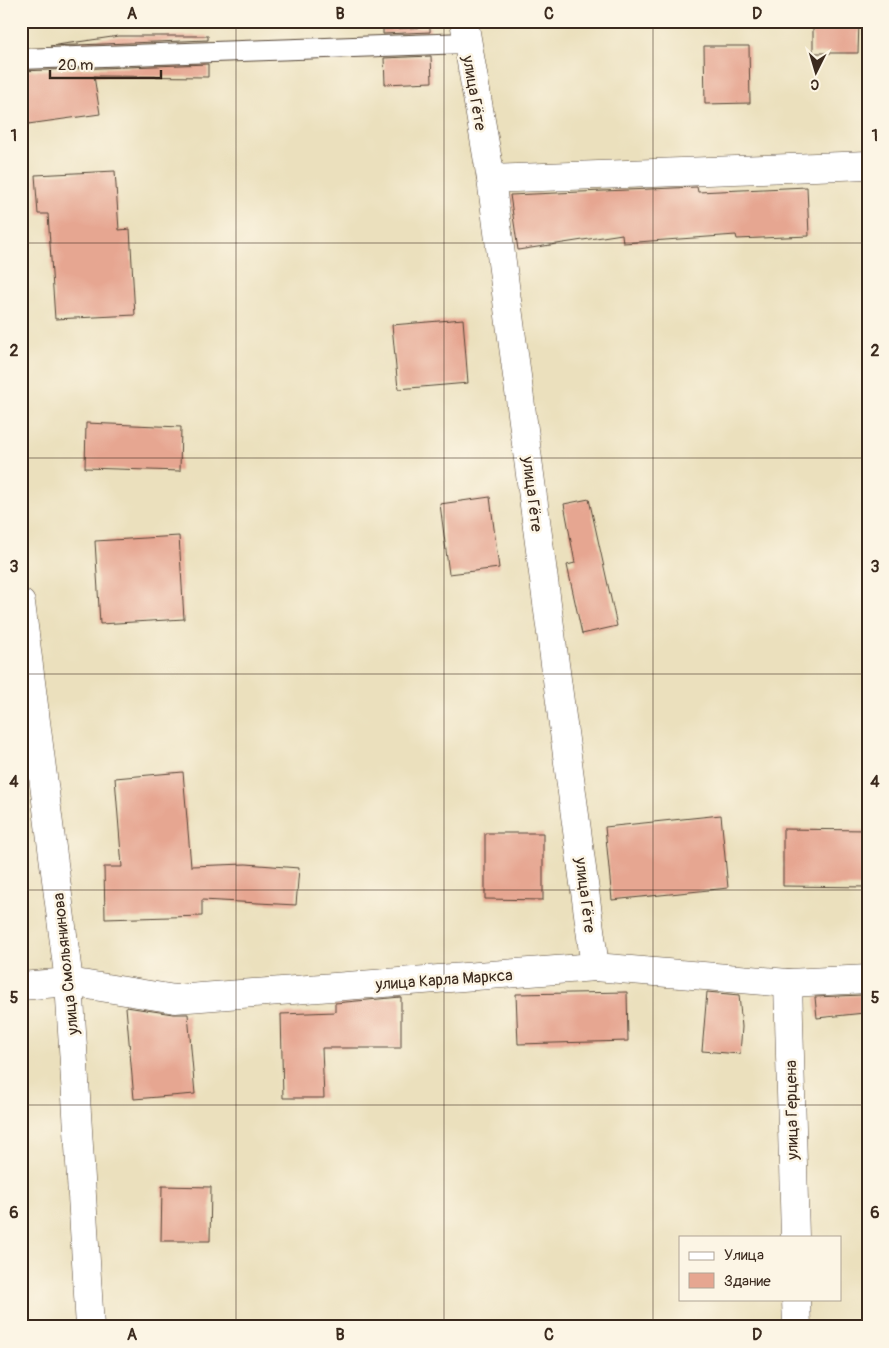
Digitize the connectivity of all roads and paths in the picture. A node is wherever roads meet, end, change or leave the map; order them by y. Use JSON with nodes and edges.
{"nodes":[{"id":1,"x":465,"y":32,"type":"edge"},
{"id":2,"x":21,"y":59,"type":"edge"},
{"id":3,"x":868,"y":165,"type":"edge"},
{"id":4,"x":491,"y":178,"type":"junction"},
{"id":5,"x":21,"y":603,"type":"edge"},
{"id":6,"x":595,"y":967,"type":"junction"},
{"id":7,"x":868,"y":979,"type":"edge"},
{"id":8,"x":69,"y":982,"type":"junction"},
{"id":9,"x":788,"y":983,"type":"junction"},
{"id":10,"x":21,"y":986,"type":"edge"},
{"id":11,"x":794,"y":1236,"type":"edge"},
{"id":12,"x":796,"y":1300,"type":"edge"},
{"id":13,"x":90,"y":1327,"type":"edge"},
{"id":14,"x":797,"y":1327,"type":"edge"}],
"edges":[{"from":1,"to":2,"type":"lane"},
{"from":1,"to":4,"type":"street","name":"улица Гёте"},
{"from":3,"to":4,"type":"street"},
{"from":4,"to":6,"type":"street","name":"улица Гёте"},
{"from":5,"to":8,"type":"street","name":"улица Смольянинова"},
{"from":6,"to":8,"type":"street","name":"улица Карла Маркса"},
{"from":6,"to":9,"type":"street","name":"улица Карла Маркса"},
{"from":7,"to":9,"type":"street","name":"улица Карла Маркса"},
{"from":8,"to":10,"type":"street","name":"улица Карла Маркса"},
{"from":8,"to":13,"type":"street","name":"улица Смольянинова"},
{"from":9,"to":11,"type":"street","name":"улица Герцена"},
{"from":12,"to":14,"type":"street"}]}
